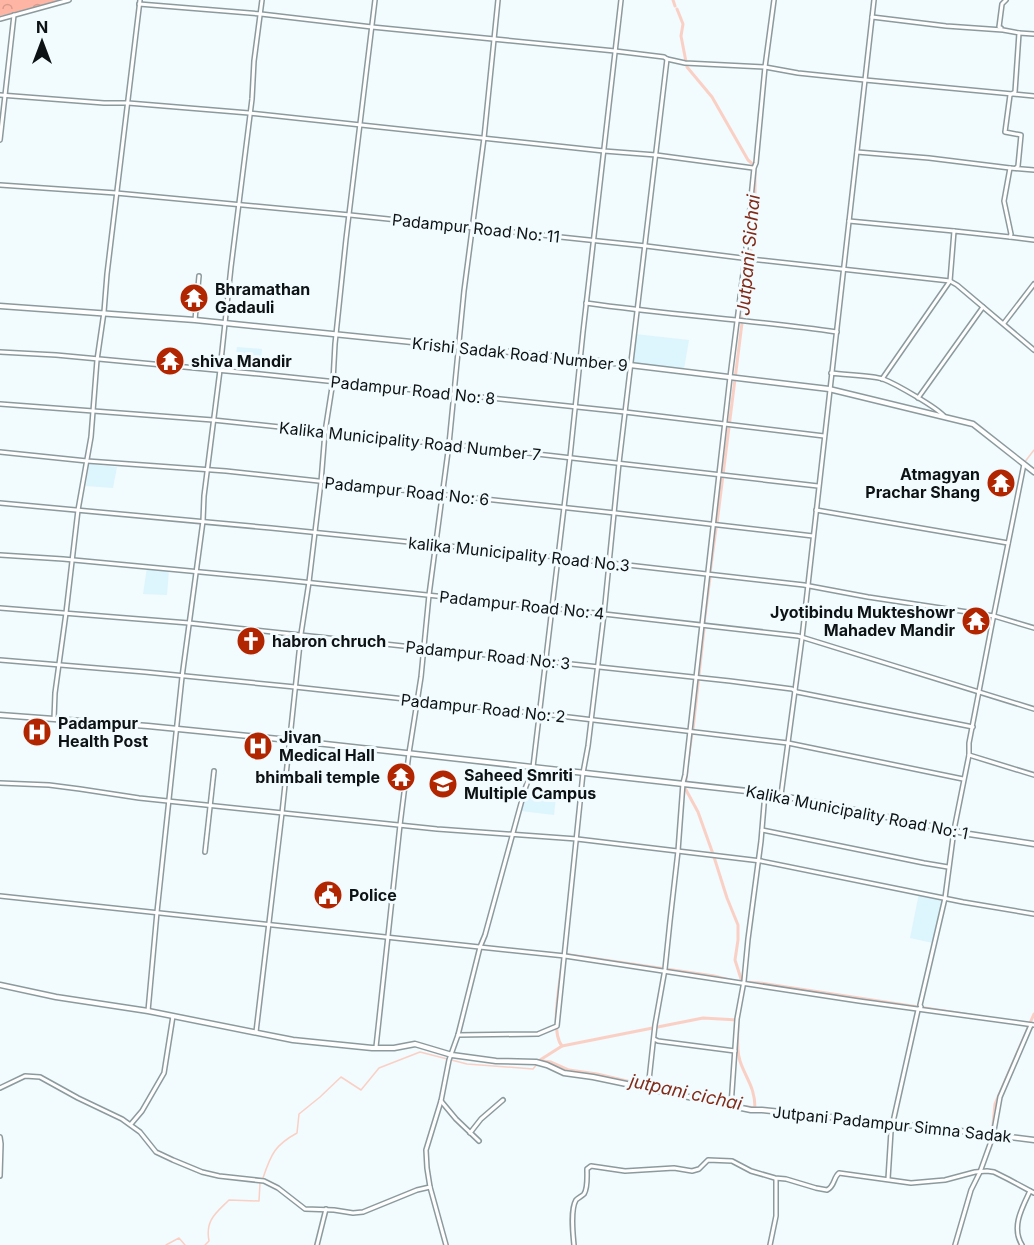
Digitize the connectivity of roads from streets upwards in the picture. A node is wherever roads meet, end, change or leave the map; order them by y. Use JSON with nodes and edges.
{"nodes":[{"id":1,"x":69,"y":0,"type":"edge"},
{"id":2,"x":262,"y":0,"type":"edge"},
{"id":3,"x":375,"y":0,"type":"edge"},
{"id":4,"x":498,"y":0,"type":"edge"},
{"id":5,"x":621,"y":0,"type":"edge"},
{"id":6,"x":774,"y":0,"type":"edge"},
{"id":7,"x":874,"y":0,"type":"edge"},
{"id":8,"x":1006,"y":0,"type":"edge"},
{"id":9,"x":139,"y":2,"type":"edge"},
{"id":10,"x":261,"y":14,"type":"junction"},
{"id":11,"x":14,"y":15,"type":"junction"},
{"id":12,"x":872,"y":17,"type":"junction"},
{"id":13,"x":0,"y":20,"type":"edge"},
{"id":14,"x":372,"y":27,"type":"junction"},
{"id":15,"x":1003,"y":30,"type":"junction"},
{"id":16,"x":1019,"y":33,"type":"junction"},
{"id":17,"x":1034,"y":34,"type":"edge"},
{"id":18,"x":494,"y":39,"type":"junction"},
{"id":19,"x":615,"y":51,"type":"junction"},
{"id":20,"x":667,"y":59,"type":"junction"},
{"id":21,"x":765,"y":67,"type":"junction"},
{"id":22,"x":865,"y":80,"type":"junction"},
{"id":23,"x":1010,"y":94,"type":"junction"},
{"id":24,"x":0,"y":95,"type":"edge"},
{"id":25,"x":5,"y":96,"type":"junction"},
{"id":26,"x":1034,"y":96,"type":"edge"},
{"id":27,"x":128,"y":103,"type":"junction"},
{"id":28,"x":249,"y":113,"type":"junction"},
{"id":29,"x":361,"y":124,"type":"junction"},
{"id":30,"x":484,"y":138,"type":"junction"},
{"id":31,"x":0,"y":140,"type":"edge"},
{"id":32,"x":604,"y":151,"type":"junction"},
{"id":33,"x":857,"y":152,"type":"junction"},
{"id":34,"x":656,"y":155,"type":"junction"},
{"id":35,"x":754,"y":168,"type":"junction"},
{"id":36,"x":1010,"y":168,"type":"junction"},
{"id":37,"x":1016,"y":168,"type":"junction"},
{"id":38,"x":1034,"y":170,"type":"edge"},
{"id":39,"x":0,"y":185,"type":"edge"},
{"id":40,"x":116,"y":193,"type":"junction"},
{"id":41,"x":238,"y":204,"type":"junction"},
{"id":42,"x":350,"y":215,"type":"junction"},
{"id":43,"x":849,"y":221,"type":"junction"},
{"id":44,"x":473,"y":228,"type":"junction"},
{"id":45,"x":954,"y":231,"type":"junction"},
{"id":46,"x":1010,"y":237,"type":"junction"},
{"id":47,"x":594,"y":240,"type":"junction"},
{"id":48,"x":1034,"y":240,"type":"edge"},
{"id":49,"x":646,"y":246,"type":"junction"},
{"id":50,"x":745,"y":258,"type":"junction"},
{"id":51,"x":845,"y":269,"type":"junction"},
{"id":52,"x":199,"y":276,"type":"dead end"},
{"id":53,"x":950,"y":281,"type":"junction"},
{"id":54,"x":1034,"y":284,"type":"edge"},
{"id":55,"x":586,"y":303,"type":"junction"},
{"id":56,"x":0,"y":306,"type":"edge"},
{"id":57,"x":982,"y":307,"type":"junction"},
{"id":58,"x":638,"y":309,"type":"junction"},
{"id":59,"x":104,"y":312,"type":"junction"},
{"id":60,"x":195,"y":320,"type":"junction"},
{"id":61,"x":738,"y":320,"type":"junction"},
{"id":62,"x":224,"y":323,"type":"junction"},
{"id":63,"x":1004,"y":323,"type":"junction"},
{"id":64,"x":837,"y":332,"type":"junction"},
{"id":65,"x":337,"y":335,"type":"junction"},
{"id":66,"x":459,"y":347,"type":"junction"},
{"id":67,"x":1034,"y":350,"type":"edge"},
{"id":68,"x":0,"y":352,"type":"edge"},
{"id":69,"x":97,"y":360,"type":"junction"},
{"id":70,"x":580,"y":360,"type":"junction"},
{"id":71,"x":631,"y":365,"type":"junction"},
{"id":72,"x":220,"y":370,"type":"junction"},
{"id":73,"x":831,"y":373,"type":"junction"},
{"id":74,"x":730,"y":377,"type":"junction"},
{"id":75,"x":882,"y":379,"type":"junction"},
{"id":76,"x":333,"y":381,"type":"junction"},
{"id":77,"x":829,"y":389,"type":"junction"},
{"id":78,"x":453,"y":394,"type":"junction"},
{"id":79,"x":918,"y":398,"type":"junction"},
{"id":80,"x":0,"y":404,"type":"edge"},
{"id":81,"x":574,"y":407,"type":"junction"},
{"id":82,"x":92,"y":411,"type":"junction"},
{"id":83,"x":625,"y":412,"type":"junction"},
{"id":84,"x":944,"y":416,"type":"junction"},
{"id":85,"x":213,"y":420,"type":"junction"},
{"id":86,"x":725,"y":424,"type":"junction"},
{"id":87,"x":325,"y":432,"type":"junction"},
{"id":88,"x":824,"y":436,"type":"junction"},
{"id":89,"x":449,"y":444,"type":"junction"},
{"id":90,"x":0,"y":452,"type":"edge"},
{"id":91,"x":570,"y":457,"type":"junction"},
{"id":92,"x":87,"y":461,"type":"junction"},
{"id":93,"x":619,"y":463,"type":"junction"},
{"id":94,"x":1023,"y":464,"type":"junction"},
{"id":95,"x":208,"y":471,"type":"junction"},
{"id":96,"x":1034,"y":472,"type":"edge"},
{"id":97,"x":719,"y":475,"type":"junction"},
{"id":98,"x":321,"y":482,"type":"junction"},
{"id":99,"x":819,"y":486,"type":"junction"},
{"id":100,"x":442,"y":494,"type":"junction"},
{"id":101,"x":0,"y":503,"type":"edge"},
{"id":102,"x":564,"y":508,"type":"junction"},
{"id":103,"x":78,"y":510,"type":"junction"},
{"id":104,"x":816,"y":510,"type":"junction"},
{"id":105,"x":615,"y":513,"type":"junction"},
{"id":106,"x":203,"y":521,"type":"junction"},
{"id":107,"x":713,"y":525,"type":"junction"},
{"id":108,"x":314,"y":533,"type":"junction"},
{"id":109,"x":813,"y":536,"type":"junction"},
{"id":110,"x":1008,"y":543,"type":"junction"},
{"id":111,"x":436,"y":546,"type":"junction"},
{"id":112,"x":0,"y":555,"type":"edge"},
{"id":113,"x":557,"y":557,"type":"junction"},
{"id":114,"x":72,"y":560,"type":"junction"},
{"id":115,"x":609,"y":564,"type":"junction"},
{"id":116,"x":196,"y":572,"type":"junction"},
{"id":117,"x":708,"y":575,"type":"junction"},
{"id":118,"x":309,"y":582,"type":"junction"},
{"id":119,"x":807,"y":586,"type":"junction"},
{"id":120,"x":429,"y":595,"type":"junction"},
{"id":121,"x":0,"y":608,"type":"edge"},
{"id":122,"x":551,"y":608,"type":"junction"},
{"id":123,"x":66,"y":613,"type":"junction"},
{"id":124,"x":604,"y":614,"type":"junction"},
{"id":125,"x":994,"y":615,"type":"junction"},
{"id":126,"x":189,"y":623,"type":"junction"},
{"id":127,"x":702,"y":625,"type":"junction"},
{"id":128,"x":1034,"y":628,"type":"edge"},
{"id":129,"x":301,"y":634,"type":"junction"},
{"id":130,"x":802,"y":638,"type":"junction"},
{"id":131,"x":423,"y":648,"type":"junction"},
{"id":132,"x":0,"y":660,"type":"edge"},
{"id":133,"x":545,"y":661,"type":"junction"},
{"id":134,"x":60,"y":665,"type":"junction"},
{"id":135,"x":597,"y":666,"type":"junction"},
{"id":136,"x":182,"y":677,"type":"junction"},
{"id":137,"x":696,"y":679,"type":"junction"},
{"id":138,"x":295,"y":687,"type":"junction"},
{"id":139,"x":794,"y":691,"type":"junction"},
{"id":140,"x":979,"y":693,"type":"junction"},
{"id":141,"x":418,"y":701,"type":"junction"},
{"id":142,"x":1034,"y":709,"type":"edge"},
{"id":143,"x":539,"y":714,"type":"junction"},
{"id":144,"x":0,"y":715,"type":"edge"},
{"id":145,"x":54,"y":719,"type":"junction"},
{"id":146,"x":591,"y":720,"type":"junction"},
{"id":147,"x":973,"y":727,"type":"junction"},
{"id":148,"x":176,"y":729,"type":"junction"},
{"id":149,"x":690,"y":731,"type":"junction"},
{"id":150,"x":289,"y":740,"type":"junction"},
{"id":151,"x":788,"y":743,"type":"junction"},
{"id":152,"x":409,"y":753,"type":"junction"},
{"id":153,"x":969,"y":755,"type":"junction"},
{"id":154,"x":533,"y":766,"type":"junction"},
{"id":155,"x":214,"y":771,"type":"dead end"},
{"id":156,"x":583,"y":773,"type":"junction"},
{"id":157,"x":1034,"y":775,"type":"edge"},
{"id":158,"x":963,"y":779,"type":"junction"},
{"id":159,"x":0,"y":783,"type":"edge"},
{"id":160,"x":683,"y":783,"type":"junction"},
{"id":161,"x":765,"y":793,"type":"junction"},
{"id":162,"x":781,"y":795,"type":"junction"},
{"id":163,"x":169,"y":800,"type":"junction"},
{"id":164,"x":211,"y":805,"type":"junction"},
{"id":165,"x":282,"y":813,"type":"junction"},
{"id":166,"x":400,"y":825,"type":"junction"},
{"id":167,"x":762,"y":830,"type":"junction"},
{"id":168,"x":954,"y":830,"type":"junction"},
{"id":169,"x":512,"y":834,"type":"junction"},
{"id":170,"x":578,"y":839,"type":"junction"},
{"id":171,"x":1034,"y":844,"type":"edge"},
{"id":172,"x":205,"y":852,"type":"dead end"},
{"id":173,"x":678,"y":852,"type":"junction"},
{"id":174,"x":758,"y":861,"type":"junction"},
{"id":175,"x":949,"y":867,"type":"junction"},
{"id":176,"x":0,"y":896,"type":"edge"},
{"id":177,"x":945,"y":898,"type":"junction"},
{"id":178,"x":157,"y":912,"type":"junction"},
{"id":179,"x":1034,"y":914,"type":"edge"},
{"id":180,"x":270,"y":924,"type":"junction"},
{"id":181,"x":388,"y":937,"type":"junction"},
{"id":182,"x":480,"y":947,"type":"junction"},
{"id":183,"x":564,"y":955,"type":"junction"},
{"id":184,"x":664,"y":971,"type":"junction"},
{"id":185,"x":744,"y":982,"type":"junction"},
{"id":186,"x":0,"y":985,"type":"edge"},
{"id":187,"x":921,"y":1007,"type":"junction"},
{"id":188,"x":148,"y":1011,"type":"junction"},
{"id":189,"x":173,"y":1017,"type":"junction"},
{"id":190,"x":1031,"y":1024,"type":"edge"},
{"id":191,"x":256,"y":1032,"type":"junction"},
{"id":192,"x":458,"y":1035,"type":"junction"},
{"id":193,"x":654,"y":1039,"type":"junction"},
{"id":194,"x":376,"y":1047,"type":"junction"},
{"id":195,"x":735,"y":1051,"type":"junction"},
{"id":196,"x":452,"y":1055,"type":"junction"},
{"id":197,"x":0,"y":1088,"type":"edge"},
{"id":198,"x":651,"y":1089,"type":"junction"},
{"id":199,"x":503,"y":1100,"type":"dead end"},
{"id":200,"x":441,"y":1101,"type":"junction"},
{"id":201,"x":731,"y":1106,"type":"junction"},
{"id":202,"x":894,"y":1122,"type":"junction"},
{"id":203,"x":131,"y":1125,"type":"junction"},
{"id":204,"x":470,"y":1133,"type":"junction"},
{"id":205,"x":993,"y":1136,"type":"junction"},
{"id":206,"x":0,"y":1137,"type":"edge"},
{"id":207,"x":1034,"y":1140,"type":"edge"},
{"id":208,"x":479,"y":1142,"type":"dead end"},
{"id":209,"x":980,"y":1172,"type":"junction"},
{"id":210,"x":0,"y":1176,"type":"edge"},
{"id":211,"x":776,"y":1178,"type":"junction"},
{"id":212,"x":888,"y":1179,"type":"junction"},
{"id":213,"x":430,"y":1186,"type":"junction"},
{"id":214,"x":1032,"y":1192,"type":"edge"},
{"id":215,"x":326,"y":1209,"type":"junction"},
{"id":216,"x":317,"y":1245,"type":"edge"},
{"id":217,"x":446,"y":1245,"type":"edge"},
{"id":218,"x":574,"y":1245,"type":"edge"},
{"id":219,"x":770,"y":1245,"type":"edge"},
{"id":220,"x":955,"y":1245,"type":"edge"},
{"id":221,"x":1022,"y":1245,"type":"edge"}],
"edges":[{"from":1,"to":11,"type":"street"},
{"from":2,"to":10,"type":"street"},
{"from":3,"to":14,"type":"street"},
{"from":4,"to":18,"type":"street"},
{"from":5,"to":19,"type":"street"},
{"from":6,"to":21,"type":"street"},
{"from":7,"to":12,"type":"street"},
{"from":8,"to":15,"type":"street"},
{"from":9,"to":10,"type":"street"},
{"from":9,"to":27,"type":"street"},
{"from":10,"to":14,"type":"street"},
{"from":10,"to":28,"type":"street"},
{"from":11,"to":13,"type":"street"},
{"from":11,"to":25,"type":"street"},
{"from":12,"to":15,"type":"street"},
{"from":12,"to":22,"type":"street"},
{"from":14,"to":18,"type":"street"},
{"from":14,"to":29,"type":"street"},
{"from":15,"to":16,"type":"street"},
{"from":16,"to":17,"type":"street"},
{"from":16,"to":23,"type":"street"},
{"from":18,"to":19,"type":"street"},
{"from":18,"to":30,"type":"street"},
{"from":19,"to":20,"type":"street"},
{"from":19,"to":32,"type":"street"},
{"from":20,"to":21,"type":"street"},
{"from":20,"to":34,"type":"street"},
{"from":21,"to":22,"type":"street"},
{"from":21,"to":35,"type":"street"},
{"from":22,"to":23,"type":"street"},
{"from":22,"to":33,"type":"street"},
{"from":23,"to":26,"type":"street"},
{"from":23,"to":37,"type":"street"},
{"from":24,"to":25,"type":"street"},
{"from":25,"to":27,"type":"street"},
{"from":25,"to":31,"type":"street"},
{"from":27,"to":28,"type":"street"},
{"from":27,"to":40,"type":"street"},
{"from":28,"to":29,"type":"street"},
{"from":28,"to":41,"type":"street"},
{"from":29,"to":30,"type":"street"},
{"from":29,"to":42,"type":"street"},
{"from":30,"to":32,"type":"street"},
{"from":30,"to":44,"type":"street"},
{"from":32,"to":34,"type":"street"},
{"from":32,"to":47,"type":"street"},
{"from":33,"to":36,"type":"street"},
{"from":33,"to":43,"type":"street"},
{"from":34,"to":35,"type":"street"},
{"from":34,"to":49,"type":"street"},
{"from":35,"to":50,"type":"street"},
{"from":36,"to":37,"type":"street"},
{"from":36,"to":46,"type":"street"},
{"from":37,"to":38,"type":"street"},
{"from":39,"to":40,"type":"street","name":"Padampur Road No: 11"},
{"from":40,"to":41,"type":"street","name":"Padampur Road No: 11"},
{"from":40,"to":59,"type":"street"},
{"from":41,"to":42,"type":"street","name":"Padampur Road No: 11"},
{"from":41,"to":62,"type":"street"},
{"from":42,"to":44,"type":"street","name":"Padampur Road No: 11"},
{"from":42,"to":65,"type":"street"},
{"from":43,"to":45,"type":"street"},
{"from":43,"to":51,"type":"street"},
{"from":44,"to":47,"type":"street","name":"Padampur Road No: 11"},
{"from":44,"to":66,"type":"street"},
{"from":45,"to":46,"type":"street"},
{"from":45,"to":53,"type":"street"},
{"from":46,"to":48,"type":"street"},
{"from":47,"to":49,"type":"street","name":"Padampur Road No: 11"},
{"from":47,"to":55,"type":"street"},
{"from":49,"to":50,"type":"street","name":"Padampur Road No: 11"},
{"from":49,"to":58,"type":"street"},
{"from":50,"to":51,"type":"street","name":"Padampur Road No: 11"},
{"from":50,"to":61,"type":"street"},
{"from":51,"to":53,"type":"street","name":"Padampur Road No: 11"},
{"from":51,"to":64,"type":"street"},
{"from":52,"to":60,"type":"street"},
{"from":53,"to":57,"type":"street"},
{"from":53,"to":75,"type":"street"},
{"from":54,"to":63,"type":"street"},
{"from":55,"to":58,"type":"street"},
{"from":55,"to":70,"type":"street"},
{"from":56,"to":59,"type":"street","name":"Krishi Sadak Road Number 9"},
{"from":57,"to":63,"type":"street"},
{"from":57,"to":79,"type":"street"},
{"from":58,"to":61,"type":"street"},
{"from":58,"to":71,"type":"street"},
{"from":59,"to":60,"type":"street","name":"Krishi Sadak Road Number 9"},
{"from":59,"to":69,"type":"street"},
{"from":60,"to":62,"type":"street","name":"Krishi Sadak Road Number 9"},
{"from":61,"to":64,"type":"street"},
{"from":61,"to":74,"type":"street"},
{"from":62,"to":65,"type":"street","name":"Krishi Sadak Road Number 9"},
{"from":62,"to":72,"type":"street"},
{"from":63,"to":67,"type":"street"},
{"from":64,"to":73,"type":"street"},
{"from":65,"to":66,"type":"street","name":"Krishi Sadak Road Number 9"},
{"from":65,"to":76,"type":"street"},
{"from":66,"to":70,"type":"street","name":"Krishi Sadak Road Number 9"},
{"from":66,"to":78,"type":"street"},
{"from":68,"to":69,"type":"street","name":"Padampur Road No: 8"},
{"from":69,"to":72,"type":"street","name":"Padampur Road No: 8"},
{"from":69,"to":82,"type":"street"},
{"from":70,"to":71,"type":"street","name":"Krishi Sadak Road Number 9"},
{"from":70,"to":81,"type":"street"},
{"from":71,"to":74,"type":"street","name":"Krishi Sadak Road Number 9"},
{"from":71,"to":83,"type":"street"},
{"from":72,"to":76,"type":"street","name":"Padampur Road No: 8"},
{"from":72,"to":85,"type":"street"},
{"from":73,"to":75,"type":"street"},
{"from":73,"to":77,"type":"street"},
{"from":74,"to":77,"type":"street","name":"Krishi Sadak Road Number 9"},
{"from":74,"to":86,"type":"street"},
{"from":75,"to":79,"type":"street"},
{"from":76,"to":78,"type":"street","name":"Padampur Road No: 8"},
{"from":76,"to":87,"type":"street"},
{"from":77,"to":84,"type":"street","name":"Krishi Sadak Road Number 9"},
{"from":77,"to":88,"type":"street"},
{"from":78,"to":81,"type":"street","name":"Padampur Road No: 8"},
{"from":78,"to":89,"type":"street"},
{"from":79,"to":84,"type":"street"},
{"from":80,"to":82,"type":"street","name":"Kalika Municipality Road Number 7"},
{"from":81,"to":83,"type":"street","name":"Padampur Road No: 8"},
{"from":81,"to":91,"type":"street"},
{"from":82,"to":85,"type":"street","name":"Kalika Municipality Road Number 7"},
{"from":82,"to":92,"type":"street"},
{"from":83,"to":86,"type":"street","name":"Padampur Road No: 8"},
{"from":83,"to":93,"type":"street"},
{"from":84,"to":94,"type":"street","name":"Krishi Sadak Road Number 9"},
{"from":85,"to":87,"type":"street","name":"Kalika Municipality Road Number 7"},
{"from":85,"to":95,"type":"street"},
{"from":86,"to":88,"type":"street","name":"Padampur Road No: 8"},
{"from":86,"to":97,"type":"street"},
{"from":87,"to":89,"type":"street","name":"Kalika Municipality Road Number 7"},
{"from":87,"to":98,"type":"street"},
{"from":88,"to":99,"type":"street"},
{"from":89,"to":91,"type":"street","name":"Kalika Municipality Road Number 7"},
{"from":89,"to":100,"type":"street"},
{"from":90,"to":92,"type":"street","name":"Padampur Road No: 6"},
{"from":91,"to":93,"type":"street","name":"Kalika Municipality Road Number 7"},
{"from":91,"to":102,"type":"street"},
{"from":92,"to":95,"type":"street","name":"Padampur Road No: 6"},
{"from":92,"to":103,"type":"street"},
{"from":93,"to":97,"type":"street","name":"Kalika Municipality Road Number 7"},
{"from":93,"to":105,"type":"street"},
{"from":94,"to":96,"type":"street","name":"Krishi Sadak Road Number 9"},
{"from":94,"to":110,"type":"street"},
{"from":95,"to":98,"type":"street","name":"Padampur Road No: 6"},
{"from":95,"to":106,"type":"street"},
{"from":97,"to":99,"type":"street","name":"Kalika Municipality Road Number 7"},
{"from":97,"to":107,"type":"street"},
{"from":98,"to":100,"type":"street","name":"Padampur Road No: 6"},
{"from":98,"to":108,"type":"street"},
{"from":99,"to":104,"type":"street"},
{"from":100,"to":102,"type":"street","name":"Padampur Road No: 6"},
{"from":100,"to":111,"type":"street"},
{"from":101,"to":103,"type":"street","name":"kalika Municipality Road No.3"},
{"from":102,"to":105,"type":"street","name":"Padampur Road No: 6"},
{"from":102,"to":113,"type":"street"},
{"from":103,"to":106,"type":"street","name":"kalika Municipality Road No.3"},
{"from":103,"to":114,"type":"street"},
{"from":104,"to":109,"type":"street"},
{"from":104,"to":110,"type":"street"},
{"from":105,"to":107,"type":"street","name":"Padampur Road No: 6"},
{"from":105,"to":115,"type":"street"},
{"from":106,"to":108,"type":"street","name":"kalika Municipality Road No.3"},
{"from":106,"to":116,"type":"street"},
{"from":107,"to":109,"type":"street","name":"Padampur Road No: 6"},
{"from":107,"to":117,"type":"street"},
{"from":108,"to":111,"type":"street","name":"kalika Municipality Road No.3"},
{"from":108,"to":118,"type":"street"},
{"from":109,"to":119,"type":"street"},
{"from":110,"to":125,"type":"street"},
{"from":111,"to":113,"type":"street","name":"kalika Municipality Road No.3"},
{"from":111,"to":120,"type":"street"},
{"from":112,"to":114,"type":"street","name":"Padampur Road No: 4"},
{"from":113,"to":115,"type":"street","name":"kalika Municipality Road No.3"},
{"from":113,"to":122,"type":"street"},
{"from":114,"to":116,"type":"street","name":"Padampur Road No: 4"},
{"from":114,"to":123,"type":"street"},
{"from":115,"to":117,"type":"street","name":"kalika Municipality Road No.3"},
{"from":115,"to":124,"type":"street"},
{"from":116,"to":118,"type":"street","name":"Padampur Road No: 4"},
{"from":116,"to":126,"type":"street"},
{"from":117,"to":119,"type":"street","name":"kalika Municipality Road No.3"},
{"from":117,"to":127,"type":"street"},
{"from":118,"to":120,"type":"street","name":"Padampur Road No: 4"},
{"from":118,"to":129,"type":"street"},
{"from":119,"to":125,"type":"street","name":"kalika Municipality Road No.3"},
{"from":119,"to":130,"type":"street"},
{"from":120,"to":122,"type":"street","name":"Padampur Road No: 4"},
{"from":120,"to":131,"type":"street"},
{"from":121,"to":123,"type":"street","name":"Padampur Road No: 3"},
{"from":122,"to":124,"type":"street","name":"Padampur Road No: 4"},
{"from":122,"to":133,"type":"street"},
{"from":123,"to":126,"type":"street","name":"Padampur Road No: 3"},
{"from":123,"to":134,"type":"street"},
{"from":124,"to":127,"type":"street","name":"Padampur Road No: 4"},
{"from":124,"to":135,"type":"street"},
{"from":125,"to":128,"type":"street","name":"kalika Municipality Road No.3"},
{"from":125,"to":140,"type":"street"},
{"from":126,"to":129,"type":"street","name":"Padampur Road No: 3"},
{"from":126,"to":136,"type":"street"},
{"from":127,"to":130,"type":"street","name":"Padampur Road No: 4"},
{"from":127,"to":137,"type":"street"},
{"from":129,"to":131,"type":"street","name":"Padampur Road No: 3"},
{"from":129,"to":138,"type":"street"},
{"from":130,"to":139,"type":"street"},
{"from":130,"to":140,"type":"street","name":"Padampur Road No: 4"},
{"from":131,"to":133,"type":"street","name":"Padampur Road No: 3"},
{"from":131,"to":141,"type":"street"},
{"from":132,"to":134,"type":"street","name":"Padampur Road No: 2"},
{"from":133,"to":135,"type":"street","name":"Padampur Road No: 3"},
{"from":133,"to":143,"type":"street"},
{"from":134,"to":136,"type":"street","name":"Padampur Road No: 2"},
{"from":134,"to":145,"type":"street"},
{"from":135,"to":137,"type":"street","name":"Padampur Road No: 3"},
{"from":135,"to":146,"type":"street"},
{"from":136,"to":138,"type":"street","name":"Padampur Road No: 2"},
{"from":136,"to":148,"type":"street"},
{"from":137,"to":139,"type":"street","name":"Padampur Road No: 3"},
{"from":137,"to":149,"type":"street"},
{"from":138,"to":141,"type":"street","name":"Padampur Road No: 2"},
{"from":138,"to":150,"type":"street"},
{"from":139,"to":147,"type":"street","name":"Padampur Road No: 3"},
{"from":139,"to":151,"type":"street"},
{"from":140,"to":142,"type":"street","name":"Padampur Road No: 4"},
{"from":140,"to":147,"type":"street"},
{"from":141,"to":143,"type":"street","name":"Padampur Road No: 2"},
{"from":141,"to":152,"type":"street"},
{"from":143,"to":146,"type":"street","name":"Padampur Road No: 2"},
{"from":143,"to":154,"type":"street"},
{"from":144,"to":145,"type":"street","name":"Kalika Municipality Road No: 1"},
{"from":145,"to":148,"type":"street","name":"Kalika Municipality Road No: 1"},
{"from":146,"to":149,"type":"street","name":"Padampur Road No: 2"},
{"from":146,"to":156,"type":"street"},
{"from":147,"to":153,"type":"street"},
{"from":148,"to":150,"type":"street","name":"Kalika Municipality Road No: 1"},
{"from":148,"to":163,"type":"street"},
{"from":149,"to":151,"type":"street","name":"Padampur Road No: 2"},
{"from":149,"to":160,"type":"street"},
{"from":150,"to":152,"type":"street","name":"Kalika Municipality Road No: 1"},
{"from":150,"to":165,"type":"street"},
{"from":151,"to":158,"type":"street","name":"Padampur Road No: 2"},
{"from":151,"to":162,"type":"street"},
{"from":152,"to":154,"type":"street","name":"Kalika Municipality Road No: 1"},
{"from":152,"to":166,"type":"street"},
{"from":153,"to":157,"type":"street"},
{"from":153,"to":158,"type":"street"},
{"from":154,"to":156,"type":"street","name":"Kalika Municipality Road No: 1"},
{"from":154,"to":169,"type":"street"},
{"from":155,"to":164,"type":"street"},
{"from":156,"to":160,"type":"street","name":"Kalika Municipality Road No: 1"},
{"from":156,"to":170,"type":"street"},
{"from":158,"to":168,"type":"street"},
{"from":159,"to":163,"type":"street"},
{"from":160,"to":161,"type":"street","name":"Kalika Municipality Road No: 1"},
{"from":160,"to":173,"type":"street"},
{"from":161,"to":162,"type":"street","name":"Kalika Municipality Road No: 1"},
{"from":161,"to":167,"type":"street"},
{"from":162,"to":168,"type":"street","name":"Kalika Municipality Road No: 1"},
{"from":163,"to":164,"type":"street"},
{"from":163,"to":178,"type":"street"},
{"from":164,"to":165,"type":"street"},
{"from":164,"to":172,"type":"street"},
{"from":165,"to":166,"type":"street"},
{"from":165,"to":180,"type":"street"},
{"from":166,"to":169,"type":"street"},
{"from":166,"to":181,"type":"street"},
{"from":167,"to":174,"type":"street"},
{"from":167,"to":175,"type":"street"},
{"from":168,"to":171,"type":"street","name":"Kalika Municipality Road No: 1"},
{"from":168,"to":175,"type":"street"},
{"from":169,"to":170,"type":"street"},
{"from":169,"to":182,"type":"street"},
{"from":170,"to":173,"type":"street"},
{"from":170,"to":183,"type":"street"},
{"from":173,"to":174,"type":"street"},
{"from":173,"to":184,"type":"street"},
{"from":174,"to":177,"type":"street"},
{"from":174,"to":185,"type":"street"},
{"from":175,"to":177,"type":"street"},
{"from":176,"to":178,"type":"street"},
{"from":177,"to":179,"type":"street"},
{"from":177,"to":187,"type":"street"},
{"from":178,"to":180,"type":"street"},
{"from":178,"to":188,"type":"street"},
{"from":180,"to":181,"type":"street"},
{"from":180,"to":191,"type":"street"},
{"from":181,"to":182,"type":"street"},
{"from":181,"to":194,"type":"street"},
{"from":182,"to":183,"type":"street"},
{"from":182,"to":192,"type":"street"},
{"from":183,"to":184,"type":"street"},
{"from":183,"to":192,"type":"street"},
{"from":184,"to":185,"type":"street"},
{"from":184,"to":193,"type":"street"},
{"from":185,"to":187,"type":"street"},
{"from":185,"to":195,"type":"street"},
{"from":186,"to":188,"type":"street","name":"Jutpani Padampur Simna Sadak"},
{"from":187,"to":190,"type":"street"},
{"from":187,"to":202,"type":"street"},
{"from":188,"to":189,"type":"street","name":"Jutpani Padampur Simna Sadak"},
{"from":189,"to":191,"type":"street","name":"Jutpani Padampur Simna Sadak"},
{"from":189,"to":203,"type":"street"},
{"from":190,"to":205,"type":"street"},
{"from":191,"to":194,"type":"street","name":"Jutpani Padampur Simna Sadak"},
{"from":192,"to":196,"type":"street"},
{"from":193,"to":195,"type":"street"},
{"from":193,"to":198,"type":"street"},
{"from":194,"to":196,"type":"street","name":"Jutpani Padampur Simna Sadak"},
{"from":195,"to":201,"type":"street"},
{"from":196,"to":198,"type":"street","name":"Jutpani Padampur Simna Sadak"},
{"from":196,"to":200,"type":"street"},
{"from":197,"to":203,"type":"street"},
{"from":198,"to":201,"type":"street","name":"Jutpani Padampur Simna Sadak"},
{"from":199,"to":204,"type":"street"},
{"from":200,"to":204,"type":"street"},
{"from":200,"to":213,"type":"street"},
{"from":201,"to":202,"type":"street","name":"Jutpani Padampur Simna Sadak"},
{"from":202,"to":205,"type":"street","name":"Jutpani Padampur Simna Sadak"},
{"from":202,"to":212,"type":"street"},
{"from":203,"to":215,"type":"street"},
{"from":204,"to":208,"type":"street"},
{"from":205,"to":207,"type":"street","name":"Jutpani Padampur Simna Sadak"},
{"from":205,"to":209,"type":"street"},
{"from":206,"to":210,"type":"street"},
{"from":209,"to":212,"type":"street"},
{"from":209,"to":214,"type":"street"},
{"from":209,"to":220,"type":"street"},
{"from":211,"to":212,"type":"street"},
{"from":211,"to":218,"type":"street"},
{"from":211,"to":219,"type":"street"},
{"from":213,"to":215,"type":"street"},
{"from":213,"to":217,"type":"street"},
{"from":214,"to":221,"type":"street"},
{"from":215,"to":216,"type":"street"}]}
